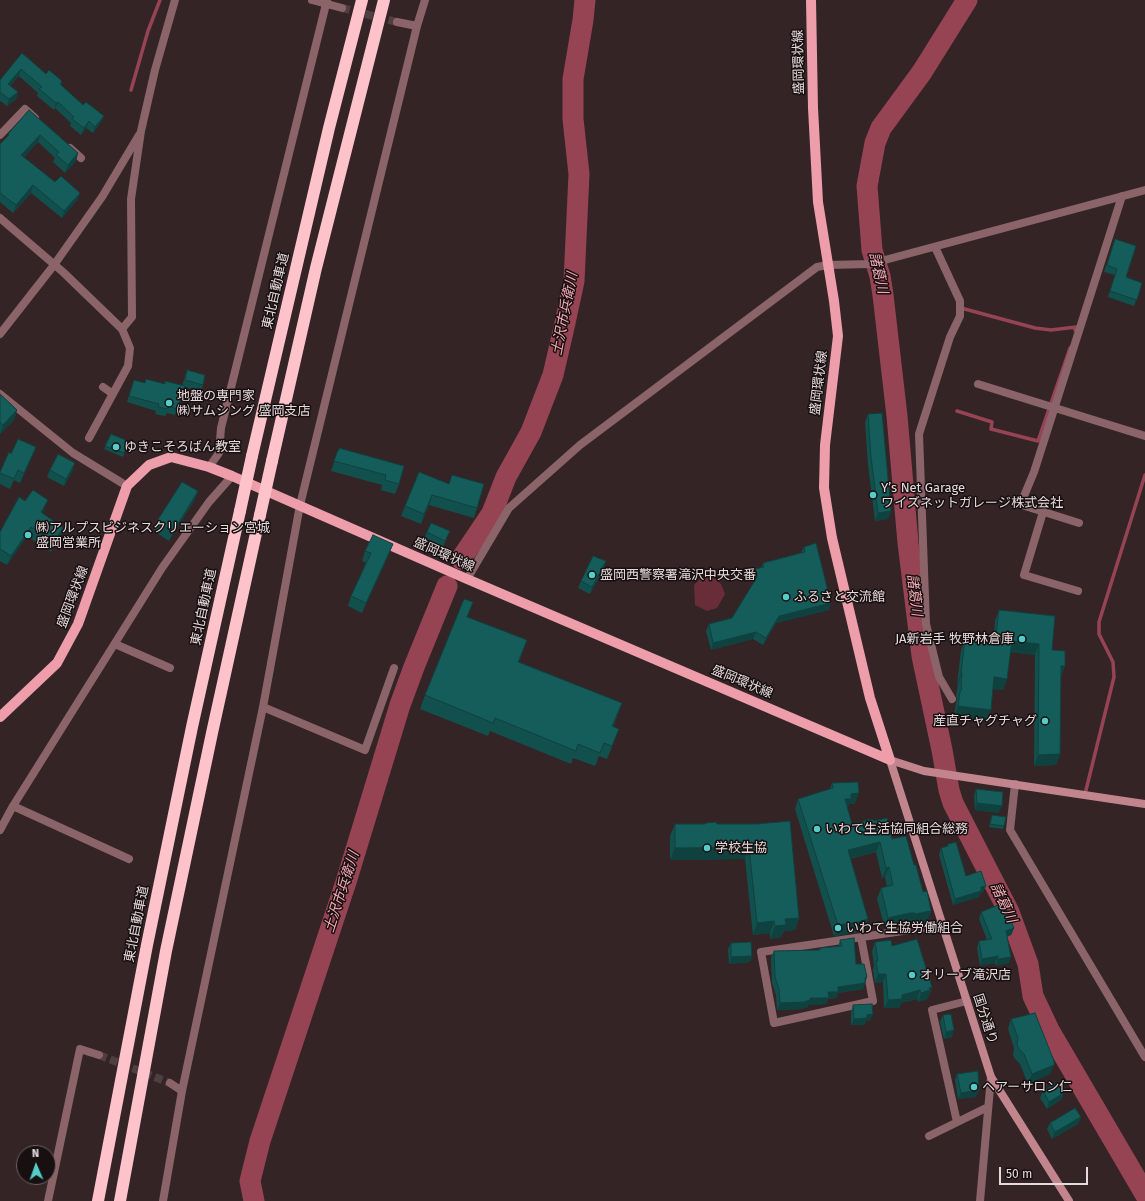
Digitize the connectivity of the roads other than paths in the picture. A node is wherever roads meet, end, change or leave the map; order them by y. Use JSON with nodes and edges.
{"nodes":[{"id":1,"x":175,"y":0,"type":"edge"},
{"id":2,"x":312,"y":0,"type":"edge"},
{"id":3,"x":362,"y":0,"type":"edge"},
{"id":4,"x":384,"y":0,"type":"edge"},
{"id":5,"x":425,"y":0,"type":"edge"},
{"id":6,"x":811,"y":0,"type":"edge"},
{"id":7,"x":327,"y":2,"type":"edge"},
{"id":8,"x":342,"y":8,"type":"tunnel mouth"},
{"id":9,"x":397,"y":22,"type":"tunnel mouth"},
{"id":10,"x":417,"y":26,"type":"junction"},
{"id":11,"x":42,"y":124,"type":"edge"},
{"id":12,"x":141,"y":131,"type":"junction"},
{"id":13,"x":0,"y":135,"type":"edge"},
{"id":14,"x":64,"y":143,"type":"edge"},
{"id":15,"x":81,"y":158,"type":"dead end"},
{"id":16,"x":1145,"y":190,"type":"edge"},
{"id":17,"x":1122,"y":196,"type":"junction"},
{"id":18,"x":0,"y":218,"type":"edge"},
{"id":19,"x":934,"y":247,"type":"junction"},
{"id":20,"x":54,"y":265,"type":"junction"},
{"id":21,"x":828,"y":265,"type":"junction"},
{"id":22,"x":122,"y":328,"type":"junction"},
{"id":23,"x":0,"y":334,"type":"edge"},
{"id":24,"x":978,"y":384,"type":"dead end"},
{"id":25,"x":103,"y":387,"type":"dead end"},
{"id":26,"x":0,"y":394,"type":"edge"},
{"id":27,"x":113,"y":394,"type":"junction"},
{"id":28,"x":1054,"y":408,"type":"junction"},
{"id":29,"x":1145,"y":436,"type":"edge"},
{"id":30,"x":88,"y":438,"type":"dead end"},
{"id":31,"x":209,"y":467,"type":"junction"},
{"id":32,"x":232,"y":476,"type":"junction"},
{"id":33,"x":127,"y":486,"type":"junction"},
{"id":34,"x":300,"y":505,"type":"junction"},
{"id":35,"x":1043,"y":512,"type":"junction"},
{"id":36,"x":1079,"y":523,"type":"dead end"},
{"id":37,"x":467,"y":579,"type":"junction"},
{"id":38,"x":1078,"y":591,"type":"dead end"},
{"id":39,"x":115,"y":644,"type":"junction"},
{"id":40,"x":170,"y":668,"type":"dead end"},
{"id":41,"x":394,"y":668,"type":"dead end"},
{"id":42,"x":952,"y":699,"type":"dead end"},
{"id":43,"x":263,"y":707,"type":"junction"},
{"id":44,"x":0,"y":717,"type":"edge"},
{"id":45,"x":890,"y":760,"type":"junction"},
{"id":46,"x":1015,"y":784,"type":"junction"},
{"id":47,"x":1144,"y":802,"type":"edge"},
{"id":48,"x":13,"y":806,"type":"junction"},
{"id":49,"x":0,"y":830,"type":"edge"},
{"id":50,"x":129,"y":859,"type":"dead end"},
{"id":51,"x":943,"y":925,"type":"junction"},
{"id":52,"x":861,"y":937,"type":"junction"},
{"id":53,"x":967,"y":1001,"type":"junction"},
{"id":54,"x":99,"y":1055,"type":"tunnel mouth"},
{"id":55,"x":1145,"y":1057,"type":"edge"},
{"id":56,"x":991,"y":1077,"type":"junction"},
{"id":57,"x":170,"y":1083,"type":"tunnel mouth"},
{"id":58,"x":182,"y":1091,"type":"junction"},
{"id":59,"x":988,"y":1107,"type":"junction"},
{"id":60,"x":957,"y":1122,"type":"junction"},
{"id":61,"x":929,"y":1136,"type":"dead end"},
{"id":62,"x":48,"y":1201,"type":"edge"},
{"id":63,"x":98,"y":1201,"type":"edge"},
{"id":64,"x":120,"y":1201,"type":"edge"},
{"id":65,"x":163,"y":1201,"type":"edge"},
{"id":66,"x":980,"y":1201,"type":"edge"},
{"id":67,"x":1069,"y":1201,"type":"edge"}],
"edges":[{"from":1,"to":12,"type":"street"},
{"from":2,"to":7,"type":"street"},
{"from":3,"to":63,"type":"highway","name":"東北自動車道","bridge":true},
{"from":4,"to":64,"type":"highway","bridge":true},
{"from":5,"to":10,"type":"street"},
{"from":6,"to":21,"type":"main road","name":"盛岡環状線"},
{"from":7,"to":8,"type":"street"},
{"from":7,"to":31,"type":"street"},
{"from":9,"to":10,"type":"street"},
{"from":10,"to":34,"type":"street"},
{"from":11,"to":13,"type":"street"},
{"from":12,"to":20,"type":"street"},
{"from":12,"to":22,"type":"street"},
{"from":14,"to":15,"type":"street"},
{"from":16,"to":17,"type":"street"},
{"from":17,"to":19,"type":"street"},
{"from":17,"to":28,"type":"street"},
{"from":18,"to":20,"type":"street"},
{"from":19,"to":21,"type":"street"},
{"from":19,"to":42,"type":"street"},
{"from":20,"to":22,"type":"street"},
{"from":20,"to":23,"type":"street"},
{"from":21,"to":37,"type":"street"},
{"from":21,"to":45,"type":"main road","name":"盛岡環状線"},
{"from":22,"to":27,"type":"street"},
{"from":24,"to":28,"type":"street"},
{"from":25,"to":27,"type":"street"},
{"from":26,"to":33,"type":"street"},
{"from":27,"to":30,"type":"street"},
{"from":28,"to":29,"type":"street"},
{"from":28,"to":35,"type":"street"},
{"from":31,"to":32,"type":"main road","name":"盛岡環状線"},
{"from":31,"to":33,"type":"main road","name":"盛岡環状線"},
{"from":32,"to":34,"type":"main road","name":"盛岡環状線"},
{"from":32,"to":39,"type":"street"},
{"from":33,"to":44,"type":"main road","name":"盛岡環状線"},
{"from":34,"to":37,"type":"main road","name":"盛岡環状線"},
{"from":34,"to":43,"type":"street"},
{"from":35,"to":36,"type":"street"},
{"from":35,"to":38,"type":"street"},
{"from":37,"to":45,"type":"main road","name":"盛岡環状線"},
{"from":39,"to":40,"type":"street"},
{"from":39,"to":48,"type":"street"},
{"from":41,"to":43,"type":"street"},
{"from":43,"to":58,"type":"street"},
{"from":45,"to":46,"type":"street"},
{"from":45,"to":51,"type":"street","name":"国分通り"},
{"from":46,"to":47,"type":"street"},
{"from":46,"to":55,"type":"street"},
{"from":48,"to":49,"type":"street"},
{"from":48,"to":50,"type":"street"},
{"from":51,"to":52,"type":"street"},
{"from":51,"to":53,"type":"street","name":"国分通り"},
{"from":52,"to":52,"type":"street"},
{"from":53,"to":56,"type":"street","name":"国分通り"},
{"from":53,"to":60,"type":"street"},
{"from":54,"to":62,"type":"street"},
{"from":56,"to":59,"type":"street"},
{"from":56,"to":67,"type":"street","name":"国分通り"},
{"from":57,"to":58,"type":"street"},
{"from":58,"to":65,"type":"street"},
{"from":59,"to":60,"type":"street"},
{"from":59,"to":66,"type":"street"},
{"from":60,"to":61,"type":"street"}]}
